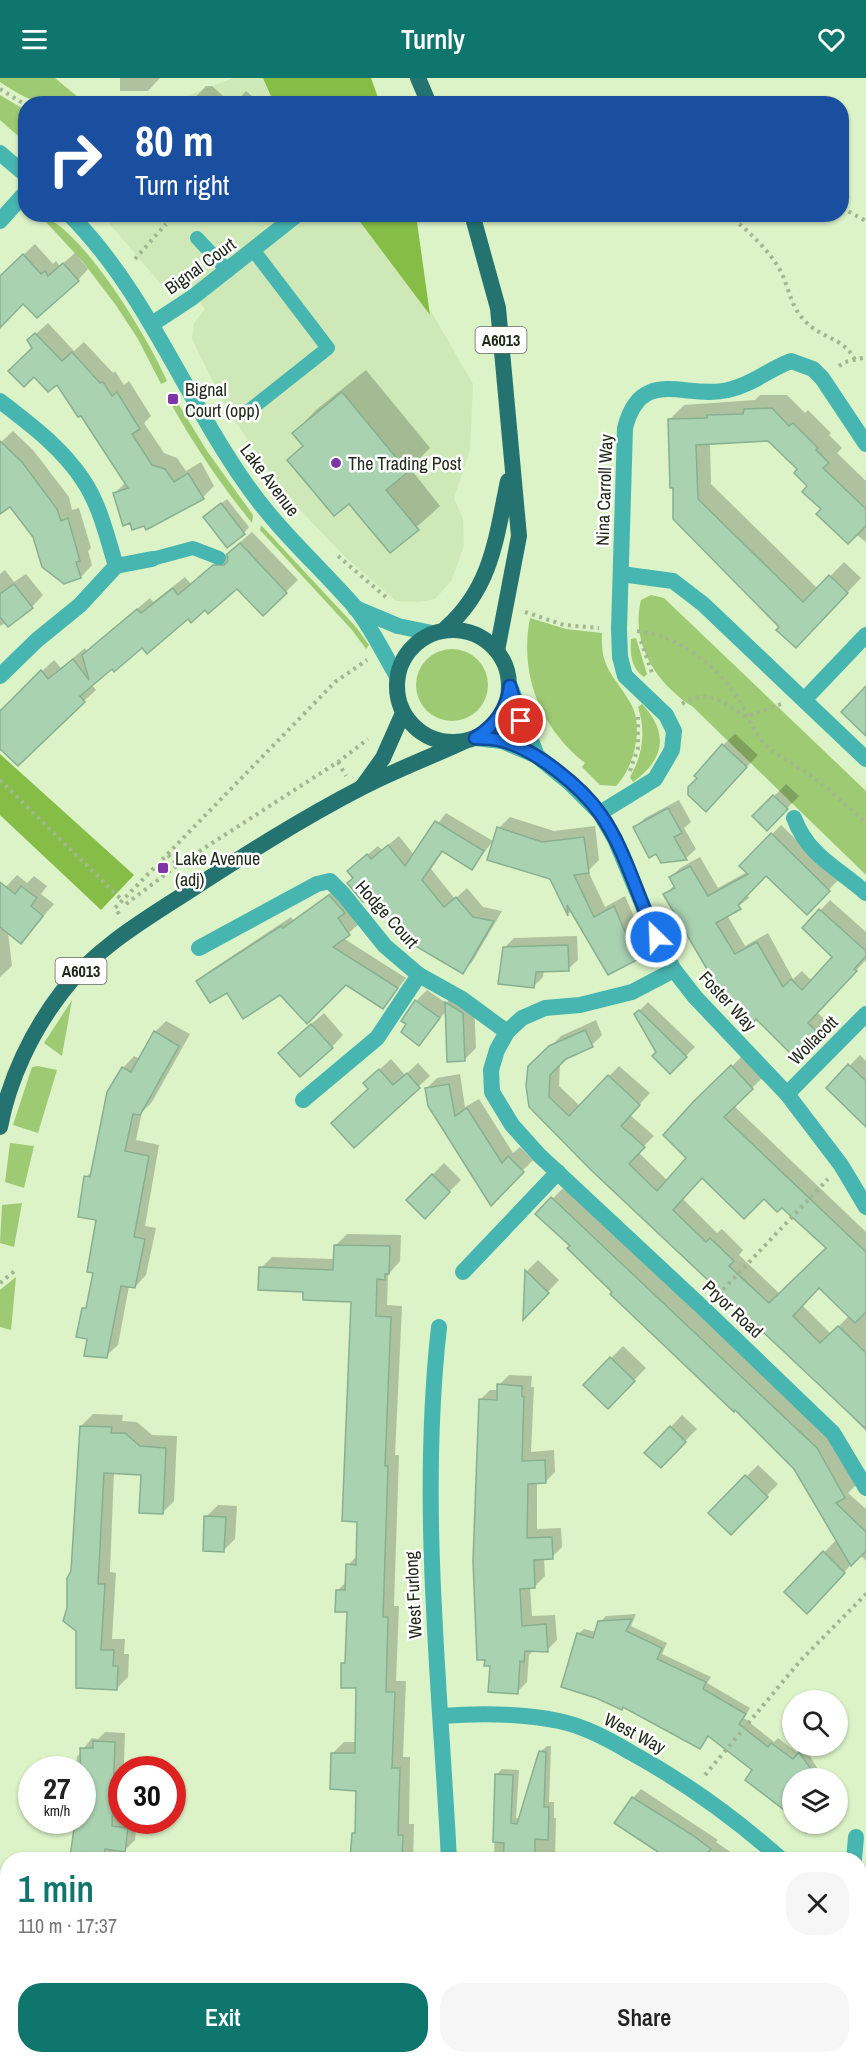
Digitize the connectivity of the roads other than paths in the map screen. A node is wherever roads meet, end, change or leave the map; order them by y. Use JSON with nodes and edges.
{"nodes":[{"id":1,"x":418,"y":78,"type":"edge"},
{"id":2,"x":426,"y":96,"type":"edge"},
{"id":3,"x":0,"y":153,"type":"edge"},
{"id":4,"x":18,"y":168,"type":"edge"},
{"id":5,"x":18,"y":201,"type":"edge"},
{"id":6,"x":0,"y":221,"type":"edge"},
{"id":7,"x":76,"y":222,"type":"edge"},
{"id":8,"x":288,"y":222,"type":"edge"},
{"id":9,"x":474,"y":222,"type":"edge"},
{"id":10,"x":197,"y":238,"type":"dead end"},
{"id":11,"x":254,"y":251,"type":"junction"},
{"id":12,"x":228,"y":271,"type":"junction"},
{"id":13,"x":152,"y":324,"type":"junction"},
{"id":14,"x":0,"y":402,"type":"edge"},
{"id":15,"x":246,"y":413,"type":"dead end"},
{"id":16,"x":866,"y":444,"type":"edge"},
{"id":17,"x":511,"y":468,"type":"junction"},
{"id":18,"x":219,"y":558,"type":"dead end"},
{"id":19,"x":152,"y":559,"type":"joint"},
{"id":20,"x":116,"y":566,"type":"junction"},
{"id":21,"x":621,"y":574,"type":"junction"},
{"id":22,"x":356,"y":608,"type":"junction"},
{"id":23,"x":439,"y":630,"type":"junction"},
{"id":24,"x":866,"y":635,"type":"edge"},
{"id":25,"x":497,"y":651,"type":"junction"},
{"id":26,"x":0,"y":676,"type":"edge"},
{"id":27,"x":397,"y":676,"type":"junction"},
{"id":28,"x":510,"y":686,"type":"junction"},
{"id":29,"x":799,"y":696,"type":"junction"},
{"id":30,"x":403,"y":713,"type":"junction"},
{"id":31,"x":470,"y":740,"type":"junction"},
{"id":32,"x":537,"y":756,"type":"junction"},
{"id":33,"x":866,"y":759,"type":"edge"},
{"id":34,"x":363,"y":787,"type":"junction"},
{"id":35,"x":600,"y":813,"type":"junction"},
{"id":36,"x":794,"y":818,"type":"dead end"},
{"id":37,"x":866,"y":893,"type":"edge"},
{"id":38,"x":199,"y":948,"type":"dead end"},
{"id":39,"x":674,"y":970,"type":"junction"},
{"id":40,"x":419,"y":975,"type":"junction"},
{"id":41,"x":866,"y":1014,"type":"edge"},
{"id":42,"x":507,"y":1032,"type":"junction"},
{"id":43,"x":787,"y":1094,"type":"junction"},
{"id":44,"x":303,"y":1100,"type":"dead end"},
{"id":45,"x":0,"y":1127,"type":"edge"},
{"id":46,"x":558,"y":1172,"type":"junction"},
{"id":47,"x":866,"y":1207,"type":"edge"},
{"id":48,"x":463,"y":1272,"type":"dead end"},
{"id":49,"x":438,"y":1327,"type":"dead end"},
{"id":50,"x":866,"y":1488,"type":"edge"},
{"id":51,"x":441,"y":1716,"type":"junction"},
{"id":52,"x":856,"y":1837,"type":"dead end"},
{"id":53,"x":449,"y":1852,"type":"edge"},
{"id":54,"x":773,"y":1852,"type":"edge"},
{"id":55,"x":855,"y":1852,"type":"edge"}],
"edges":[{"from":1,"to":2,"type":"main road"},
{"from":3,"to":4,"type":"street"},
{"from":5,"to":6,"type":"street"},
{"from":7,"to":13,"type":"street","name":"Lake Avenue"},
{"from":8,"to":11,"type":"street","name":"Bignal Court"},
{"from":9,"to":17,"type":"main road","number":"A6013"},
{"from":10,"to":12,"type":"lane"},
{"from":11,"to":12,"type":"street","name":"Bignal Court"},
{"from":11,"to":15,"type":"lane"},
{"from":12,"to":13,"type":"street","name":"Bignal Court"},
{"from":13,"to":22,"type":"street","name":"Lake Avenue"},
{"from":14,"to":20,"type":"street"},
{"from":16,"to":21,"type":"street","name":"Nina Carroll Way"},
{"from":17,"to":23,"type":"main road","number":"A6013"},
{"from":17,"to":25,"type":"main road","number":"A6013"},
{"from":18,"to":19,"type":"lane"},
{"from":19,"to":20,"type":"street"},
{"from":20,"to":26,"type":"street"},
{"from":21,"to":29,"type":"street"},
{"from":21,"to":35,"type":"street","name":"Nina Carroll Way"},
{"from":22,"to":23,"type":"street"},
{"from":22,"to":27,"type":"street"},
{"from":23,"to":25,"type":"main road"},
{"from":23,"to":27,"type":"main road","number":"A6013"},
{"from":24,"to":29,"type":"street"},
{"from":25,"to":28,"type":"main road"},
{"from":27,"to":30,"type":"main road"},
{"from":28,"to":31,"type":"main road","number":"A6013"},
{"from":28,"to":32,"type":"street","name":"Foster Way"},
{"from":29,"to":33,"type":"street"},
{"from":30,"to":31,"type":"main road"},
{"from":30,"to":34,"type":"main road","number":"A6013"},
{"from":31,"to":32,"type":"street","name":"Foster Way"},
{"from":31,"to":34,"type":"main road","number":"A6013"},
{"from":32,"to":35,"type":"street","name":"Foster Way"},
{"from":34,"to":45,"type":"main road","number":"A6013"},
{"from":35,"to":39,"type":"street","name":"Foster Way"},
{"from":36,"to":37,"type":"street"},
{"from":38,"to":40,"type":"street","name":"Hodge Court"},
{"from":39,"to":42,"type":"street","name":"Pryor Road"},
{"from":39,"to":43,"type":"street","name":"Foster Way"},
{"from":40,"to":42,"type":"street","name":"Hodge Court"},
{"from":40,"to":44,"type":"street","name":"Hodge Court"},
{"from":41,"to":43,"type":"street","name":"Wollacott"},
{"from":42,"to":46,"type":"street","name":"Pryor Road"},
{"from":43,"to":47,"type":"street","name":"Foster Way"},
{"from":46,"to":48,"type":"street"},
{"from":46,"to":50,"type":"street","name":"Pryor Road"},
{"from":49,"to":51,"type":"street","name":"West Furlong"},
{"from":51,"to":53,"type":"street","name":"West Furlong"},
{"from":51,"to":54,"type":"street","name":"West Way"},
{"from":52,"to":55,"type":"street"}]}
